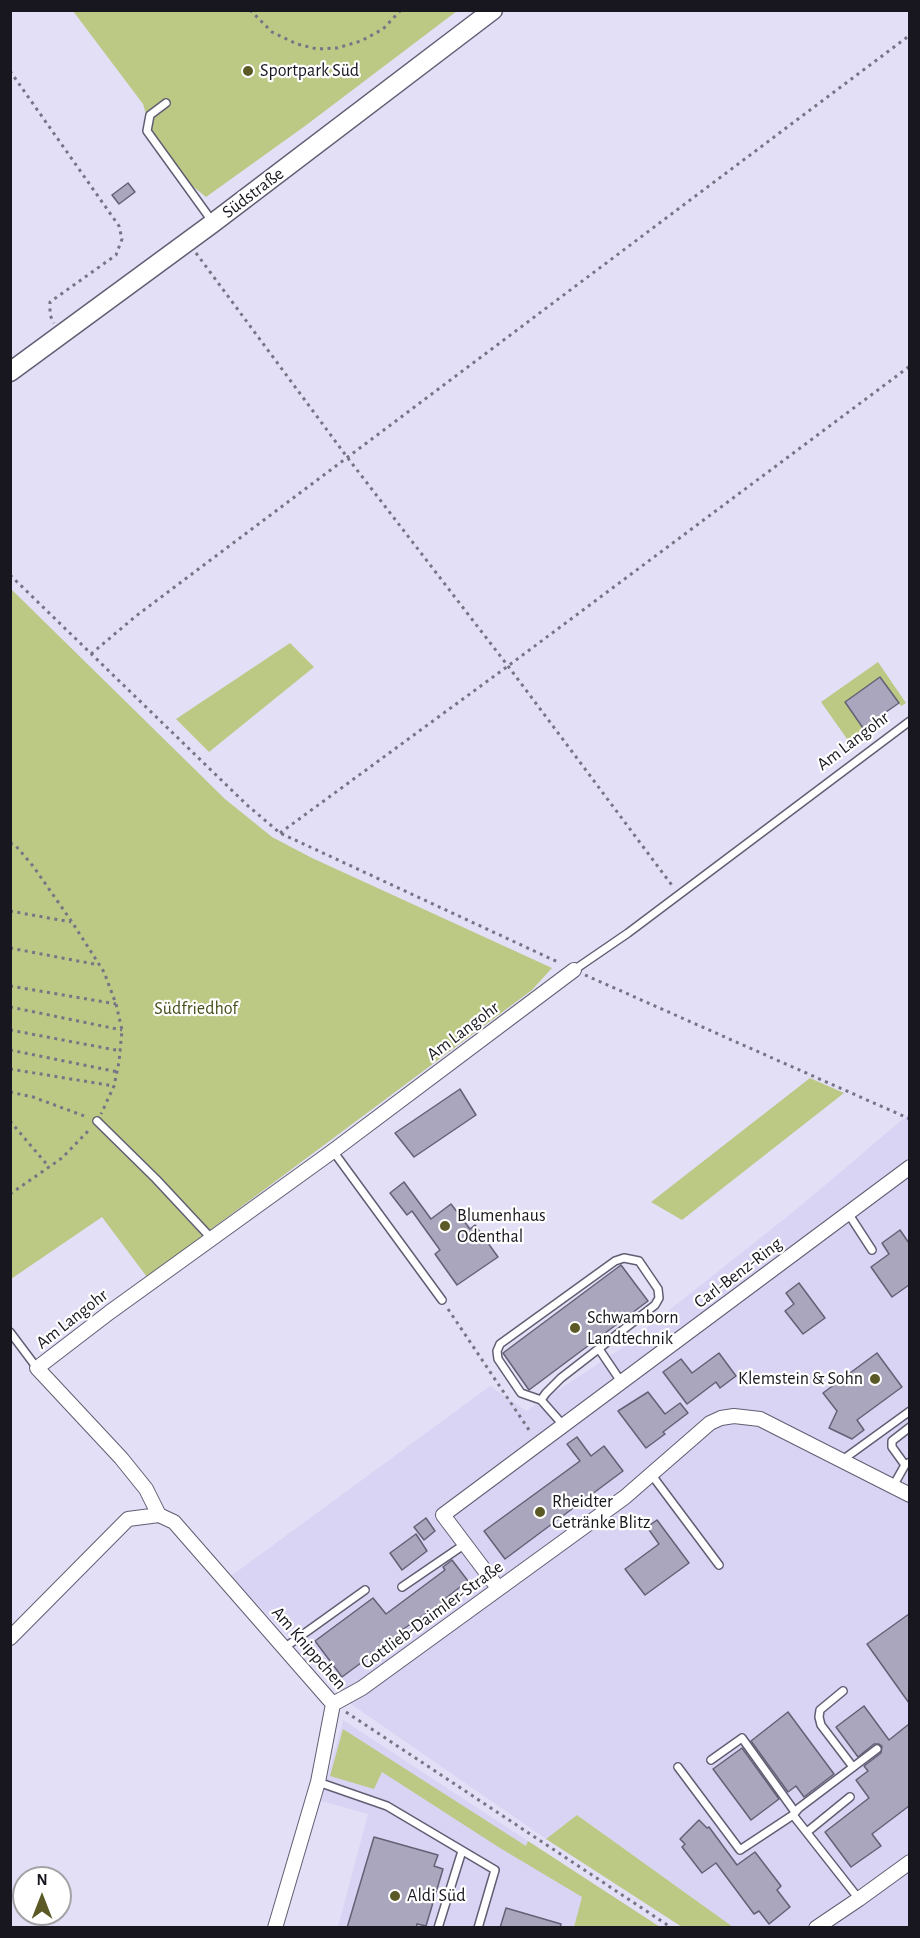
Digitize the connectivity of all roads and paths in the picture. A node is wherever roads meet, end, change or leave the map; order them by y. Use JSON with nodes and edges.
{"nodes":[{"id":1,"x":250,"y":10,"type":"edge"},
{"id":2,"x":401,"y":10,"type":"edge"},
{"id":3,"x":493,"y":10,"type":"edge"},
{"id":4,"x":909,"y":35,"type":"edge"},
{"id":5,"x":10,"y":71,"type":"edge"},
{"id":6,"x":166,"y":103,"type":"dead end"},
{"id":7,"x":213,"y":223,"type":"junction"},
{"id":8,"x":188,"y":242,"type":"junction"},
{"id":9,"x":61,"y":333,"type":"junction"},
{"id":10,"x":909,"y":366,"type":"edge"},
{"id":11,"x":10,"y":372,"type":"edge"},
{"id":12,"x":347,"y":458,"type":"junction"},
{"id":13,"x":10,"y":575,"type":"edge"},
{"id":14,"x":91,"y":654,"type":"junction"},
{"id":15,"x":508,"y":666,"type":"junction"},
{"id":16,"x":909,"y":722,"type":"edge"},
{"id":17,"x":280,"y":833,"type":"junction"},
{"id":18,"x":10,"y":843,"type":"edge"},
{"id":19,"x":679,"y":894,"type":"junction"},
{"id":20,"x":10,"y":911,"type":"edge"},
{"id":21,"x":72,"y":922,"type":"junction"},
{"id":22,"x":10,"y":948,"type":"edge"},
{"id":23,"x":99,"y":965,"type":"junction"},
{"id":24,"x":574,"y":970,"type":"junction"},
{"id":25,"x":10,"y":986,"type":"edge"},
{"id":26,"x":116,"y":1004,"type":"junction"},
{"id":27,"x":10,"y":1007,"type":"edge"},
{"id":28,"x":10,"y":1030,"type":"edge"},
{"id":29,"x":122,"y":1030,"type":"junction"},
{"id":30,"x":10,"y":1050,"type":"edge"},
{"id":31,"x":121,"y":1051,"type":"junction"},
{"id":32,"x":10,"y":1069,"type":"edge"},
{"id":33,"x":118,"y":1072,"type":"junction"},
{"id":34,"x":114,"y":1086,"type":"junction"},
{"id":35,"x":10,"y":1092,"type":"edge"},
{"id":36,"x":909,"y":1119,"type":"edge"},
{"id":37,"x":10,"y":1121,"type":"edge"},
{"id":38,"x":97,"y":1121,"type":"junction"},
{"id":39,"x":333,"y":1151,"type":"junction"},
{"id":40,"x":49,"y":1167,"type":"junction"},
{"id":41,"x":907,"y":1173,"type":"edge"},
{"id":42,"x":10,"y":1194,"type":"edge"},
{"id":43,"x":848,"y":1213,"type":"junction"},
{"id":44,"x":212,"y":1239,"type":"junction"},
{"id":45,"x":872,"y":1250,"type":"dead end"},
{"id":46,"x":442,"y":1300,"type":"joint"},
{"id":47,"x":10,"y":1332,"type":"edge"},
{"id":48,"x":599,"y":1349,"type":"junction"},
{"id":49,"x":38,"y":1368,"type":"junction"},
{"id":50,"x":622,"y":1383,"type":"junction"},
{"id":51,"x":541,"y":1400,"type":"junction"},
{"id":52,"x":909,"y":1411,"type":"edge"},
{"id":53,"x":564,"y":1426,"type":"junction"},
{"id":54,"x":909,"y":1427,"type":"edge"},
{"id":55,"x":539,"y":1445,"type":"junction"},
{"id":56,"x":841,"y":1461,"type":"junction"},
{"id":57,"x":907,"y":1464,"type":"edge"},
{"id":58,"x":651,"y":1474,"type":"junction"},
{"id":59,"x":892,"y":1488,"type":"junction"},
{"id":60,"x":909,"y":1495,"type":"edge"},
{"id":61,"x":159,"y":1515,"type":"junction"},
{"id":62,"x":465,"y":1544,"type":"junction"},
{"id":63,"x":719,"y":1565,"type":"dead end"},
{"id":64,"x":402,"y":1587,"type":"dead end"},
{"id":65,"x":498,"y":1588,"type":"junction"},
{"id":66,"x":365,"y":1590,"type":"dead end"},
{"id":67,"x":10,"y":1638,"type":"edge"},
{"id":68,"x":284,"y":1647,"type":"junction"},
{"id":69,"x":843,"y":1691,"type":"dead end"},
{"id":70,"x":333,"y":1704,"type":"junction"},
{"id":71,"x":877,"y":1749,"type":"dead end"},
{"id":72,"x":711,"y":1760,"type":"dead end"},
{"id":73,"x":678,"y":1767,"type":"dead end"},
{"id":74,"x":853,"y":1767,"type":"junction"},
{"id":75,"x":318,"y":1782,"type":"junction"},
{"id":76,"x":850,"y":1797,"type":"dead end"},
{"id":77,"x":794,"y":1814,"type":"junction"},
{"id":78,"x":807,"y":1832,"type":"junction"},
{"id":79,"x":462,"y":1851,"type":"junction"},
{"id":80,"x":909,"y":1862,"type":"edge"},
{"id":81,"x":859,"y":1899,"type":"junction"},
{"id":82,"x":275,"y":1928,"type":"edge"},
{"id":83,"x":438,"y":1928,"type":"edge"},
{"id":84,"x":478,"y":1928,"type":"edge"},
{"id":85,"x":672,"y":1928,"type":"edge"},
{"id":86,"x":816,"y":1928,"type":"edge"}],
"edges":[{"from":1,"to":2,"type":"path"},
{"from":3,"to":7,"type":"street","name":"Südstraße"},
{"from":4,"to":12,"type":"path"},
{"from":5,"to":9,"type":"path"},
{"from":6,"to":7,"type":"lane"},
{"from":7,"to":8,"type":"street","name":"Südstraße"},
{"from":8,"to":9,"type":"street","name":"Südstraße"},
{"from":8,"to":12,"type":"path"},
{"from":9,"to":11,"type":"street","name":"Südstraße"},
{"from":10,"to":15,"type":"path"},
{"from":12,"to":14,"type":"path"},
{"from":12,"to":15,"type":"path"},
{"from":13,"to":14,"type":"path"},
{"from":14,"to":17,"type":"path"},
{"from":15,"to":17,"type":"path"},
{"from":15,"to":19,"type":"path"},
{"from":16,"to":19,"type":"lane","name":"Am Langohr"},
{"from":17,"to":24,"type":"path"},
{"from":18,"to":21,"type":"path"},
{"from":19,"to":24,"type":"lane","name":"Am Langohr"},
{"from":20,"to":21,"type":"path"},
{"from":21,"to":23,"type":"path"},
{"from":22,"to":23,"type":"path"},
{"from":23,"to":26,"type":"path"},
{"from":24,"to":36,"type":"path"},
{"from":24,"to":39,"type":"street","name":"Am Langohr"},
{"from":25,"to":26,"type":"path"},
{"from":26,"to":29,"type":"path"},
{"from":27,"to":29,"type":"path"},
{"from":28,"to":31,"type":"path"},
{"from":29,"to":31,"type":"path"},
{"from":30,"to":33,"type":"path"},
{"from":31,"to":33,"type":"path"},
{"from":32,"to":34,"type":"path"},
{"from":33,"to":34,"type":"path"},
{"from":34,"to":38,"type":"path"},
{"from":35,"to":38,"type":"path"},
{"from":37,"to":40,"type":"path"},
{"from":38,"to":40,"type":"path"},
{"from":38,"to":44,"type":"lane"},
{"from":39,"to":44,"type":"street","name":"Am Langohr"},
{"from":39,"to":46,"type":"lane"},
{"from":40,"to":42,"type":"path"},
{"from":41,"to":43,"type":"street","name":"Carl-Benz-Ring"},
{"from":43,"to":45,"type":"lane"},
{"from":43,"to":50,"type":"street","name":"Carl-Benz-Ring"},
{"from":44,"to":49,"type":"street","name":"Am Langohr"},
{"from":46,"to":55,"type":"path"},
{"from":47,"to":49,"type":"lane"},
{"from":48,"to":50,"type":"lane"},
{"from":48,"to":51,"type":"lane"},
{"from":48,"to":51,"type":"lane"},
{"from":49,"to":61,"type":"street","name":"Am Knippchen"},
{"from":50,"to":53,"type":"street","name":"Carl-Benz-Ring"},
{"from":51,"to":53,"type":"lane"},
{"from":52,"to":56,"type":"lane"},
{"from":53,"to":55,"type":"street","name":"Carl-Benz-Ring"},
{"from":54,"to":57,"type":"lane"},
{"from":55,"to":62,"type":"street","name":"Carl-Benz-Ring"},
{"from":56,"to":58,"type":"street","name":"Gottlieb-Daimler-Straße"},
{"from":56,"to":59,"type":"street"},
{"from":57,"to":59,"type":"lane"},
{"from":58,"to":63,"type":"lane"},
{"from":58,"to":65,"type":"street","name":"Gottlieb-Daimler-Straße"},
{"from":59,"to":60,"type":"street"},
{"from":61,"to":67,"type":"street"},
{"from":61,"to":68,"type":"street","name":"Am Knippchen"},
{"from":62,"to":64,"type":"lane"},
{"from":62,"to":65,"type":"street"},
{"from":65,"to":70,"type":"street","name":"Gottlieb-Daimler-Straße"},
{"from":66,"to":68,"type":"lane"},
{"from":68,"to":70,"type":"street","name":"Am Knippchen"},
{"from":69,"to":74,"type":"lane"},
{"from":70,"to":75,"type":"street"},
{"from":70,"to":85,"type":"path","name":"Am Knippchen"},
{"from":71,"to":74,"type":"lane"},
{"from":72,"to":77,"type":"lane"},
{"from":73,"to":77,"type":"lane"},
{"from":74,"to":77,"type":"lane"},
{"from":75,"to":79,"type":"lane"},
{"from":75,"to":82,"type":"street"},
{"from":76,"to":78,"type":"lane"},
{"from":77,"to":78,"type":"lane"},
{"from":78,"to":81,"type":"lane"},
{"from":79,"to":83,"type":"lane"},
{"from":79,"to":84,"type":"lane"},
{"from":80,"to":81,"type":"street"},
{"from":81,"to":86,"type":"street"}]}
